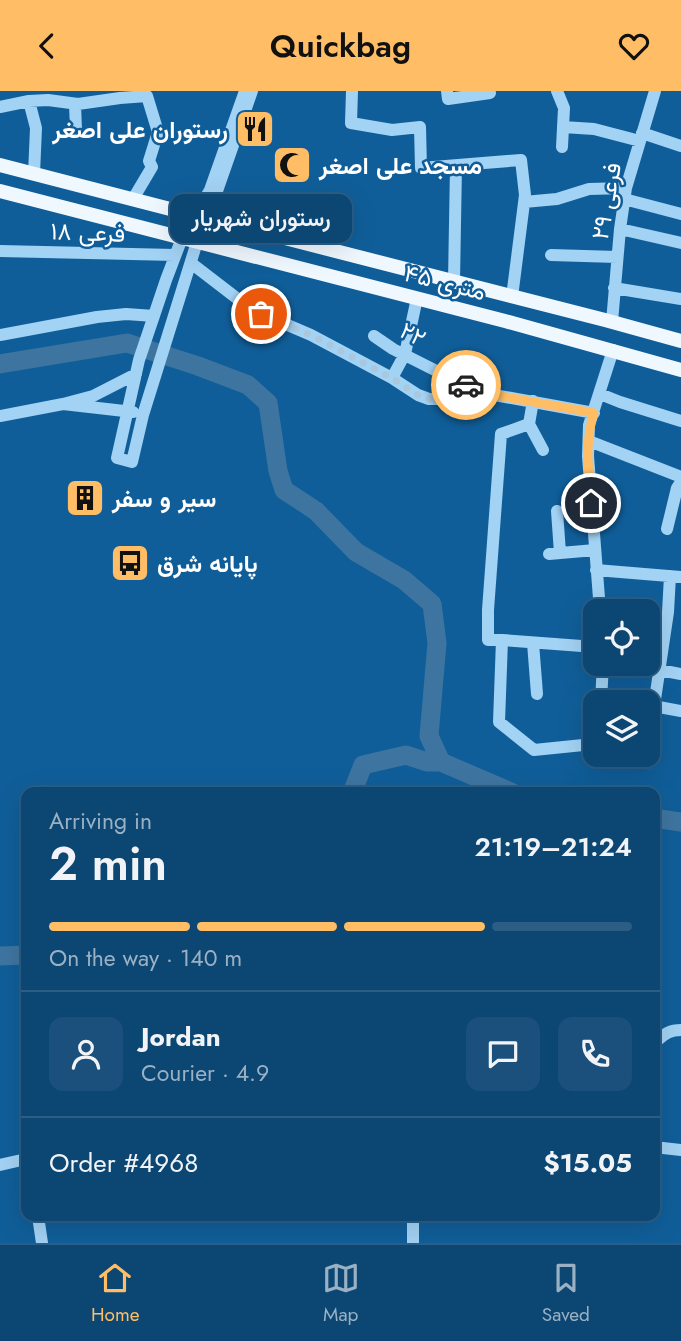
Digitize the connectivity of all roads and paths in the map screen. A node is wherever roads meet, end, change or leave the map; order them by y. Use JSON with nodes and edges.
{"nodes":[{"id":1,"x":244,"y":91,"type":"edge"},
{"id":2,"x":252,"y":91,"type":"edge"},
{"id":3,"x":352,"y":91,"type":"edge"},
{"id":4,"x":447,"y":91,"type":"edge"},
{"id":5,"x":557,"y":91,"type":"edge"},
{"id":6,"x":655,"y":91,"type":"edge"},
{"id":7,"x":491,"y":93,"type":"dead end"},
{"id":8,"x":122,"y":94,"type":"edge"},
{"id":9,"x":150,"y":94,"type":"edge"},
{"id":10,"x":20,"y":99,"type":"edge"},
{"id":11,"x":81,"y":99,"type":"edge"},
{"id":12,"x":0,"y":107,"type":"edge"},
{"id":13,"x":563,"y":127,"type":"junction"},
{"id":14,"x":76,"y":129,"type":"dead end"},
{"id":15,"x":641,"y":137,"type":"junction"},
{"id":16,"x":681,"y":146,"type":"edge"},
{"id":17,"x":562,"y":147,"type":"dead end"},
{"id":18,"x":0,"y":165,"type":"edge"},
{"id":19,"x":456,"y":166,"type":"junction"},
{"id":20,"x":34,"y":174,"type":"junction"},
{"id":21,"x":0,"y":191,"type":"edge"},
{"id":22,"x":625,"y":193,"type":"junction"},
{"id":23,"x":133,"y":199,"type":"junction"},
{"id":24,"x":524,"y":202,"type":"junction"},
{"id":25,"x":681,"y":214,"type":"edge"},
{"id":26,"x":201,"y":216,"type":"junction"},
{"id":27,"x":620,"y":229,"type":"junction"},
{"id":28,"x":182,"y":238,"type":"junction"},
{"id":29,"x":197,"y":242,"type":"junction"},
{"id":30,"x":681,"y":243,"type":"edge"},
{"id":31,"x":0,"y":251,"type":"edge"},
{"id":32,"x":175,"y":255,"type":"junction"},
{"id":33,"x":551,"y":255,"type":"dead end"},
{"id":34,"x":617,"y":257,"type":"junction"},
{"id":35,"x":191,"y":263,"type":"junction"},
{"id":36,"x":454,"y":281,"type":"junction"},
{"id":37,"x":614,"y":288,"type":"junction"},
{"id":38,"x":512,"y":297,"type":"junction"},
{"id":39,"x":417,"y":298,"type":"junction"},
{"id":40,"x":681,"y":299,"type":"edge"},
{"id":41,"x":544,"y":304,"type":"junction"},
{"id":42,"x":154,"y":316,"type":"junction"},
{"id":43,"x":505,"y":321,"type":"junction"},
{"id":44,"x":612,"y":322,"type":"junction"},
{"id":45,"x":539,"y":330,"type":"junction"},
{"id":46,"x":0,"y":335,"type":"edge"},
{"id":47,"x":374,"y":336,"type":"dead end"},
{"id":48,"x":681,"y":341,"type":"edge"},
{"id":49,"x":613,"y":350,"type":"junction"},
{"id":50,"x":405,"y":354,"type":"junction"},
{"id":51,"x":681,"y":370,"type":"edge"},
{"id":52,"x":136,"y":375,"type":"junction"},
{"id":53,"x":392,"y":378,"type":"junction"},
{"id":54,"x":463,"y":384,"type":"junction"},
{"id":55,"x":600,"y":394,"type":"junction"},
{"id":56,"x":533,"y":401,"type":"junction"},
{"id":57,"x":63,"y":404,"type":"junction"},
{"id":58,"x":127,"y":411,"type":"junction"},
{"id":59,"x":594,"y":413,"type":"junction"},
{"id":60,"x":143,"y":415,"type":"junction"},
{"id":61,"x":0,"y":417,"type":"edge"},
{"id":62,"x":681,"y":421,"type":"edge"},
{"id":63,"x":529,"y":424,"type":"junction"},
{"id":64,"x":589,"y":441,"type":"junction"},
{"id":65,"x":543,"y":450,"type":"dead end"},
{"id":66,"x":681,"y":477,"type":"edge"},
{"id":67,"x":681,"y":482,"type":"edge"},
{"id":68,"x":557,"y":511,"type":"dead end"},
{"id":69,"x":667,"y":529,"type":"dead end"},
{"id":70,"x":595,"y":550,"type":"junction"},
{"id":71,"x":596,"y":570,"type":"junction"},
{"id":72,"x":676,"y":576,"type":"edge"},
{"id":73,"x":599,"y":599,"type":"edge"},
{"id":74,"x":502,"y":640,"type":"junction"},
{"id":75,"x":533,"y":643,"type":"junction"},
{"id":76,"x":583,"y":646,"type":"edge"},
{"id":77,"x":660,"y":670,"type":"joint"},
{"id":78,"x":681,"y":674,"type":"edge"},
{"id":79,"x":537,"y":694,"type":"dead end"},
{"id":80,"x":660,"y":707,"type":"edge"},
{"id":81,"x":681,"y":711,"type":"edge"},
{"id":82,"x":583,"y":742,"type":"edge"},
{"id":83,"x":681,"y":1030,"type":"edge"},
{"id":84,"x":660,"y":1038,"type":"edge"},
{"id":85,"x":660,"y":1148,"type":"edge"},
{"id":86,"x":681,"y":1150,"type":"edge"},
{"id":87,"x":21,"y":1160,"type":"edge"},
{"id":88,"x":0,"y":1165,"type":"edge"},
{"id":89,"x":39,"y":1221,"type":"edge"},
{"id":90,"x":413,"y":1221,"type":"edge"},
{"id":91,"x":41,"y":1243,"type":"edge"},
{"id":92,"x":413,"y":1243,"type":"edge"}],
"edges":[{"from":1,"to":26,"type":"street"},
{"from":2,"to":26,"type":"street"},
{"from":3,"to":19,"type":"street"},
{"from":4,"to":7,"type":"street"},
{"from":5,"to":13,"type":"street"},
{"from":6,"to":15,"type":"street","name":"فرعی ۲۹"},
{"from":8,"to":9,"type":"street"},
{"from":8,"to":11,"type":"street"},
{"from":9,"to":23,"type":"street"},
{"from":10,"to":11,"type":"street"},
{"from":10,"to":12,"type":"street"},
{"from":10,"to":20,"type":"street"},
{"from":11,"to":14,"type":"street"},
{"from":13,"to":15,"type":"street"},
{"from":13,"to":17,"type":"street"},
{"from":15,"to":16,"type":"street"},
{"from":15,"to":22,"type":"street","name":"فرعی ۲۹"},
{"from":18,"to":20,"type":"main road","name":"۴۵ متری"},
{"from":19,"to":24,"type":"street"},
{"from":19,"to":36,"type":"street"},
{"from":20,"to":23,"type":"main road","name":"۴۵ متری"},
{"from":21,"to":28,"type":"main road"},
{"from":22,"to":24,"type":"street"},
{"from":22,"to":25,"type":"street"},
{"from":22,"to":27,"type":"street","name":"فرعی ۲۹"},
{"from":23,"to":26,"type":"main road","name":"۴۵ متری"},
{"from":24,"to":38,"type":"street"},
{"from":26,"to":28,"type":"street"},
{"from":26,"to":29,"type":"street"},
{"from":26,"to":36,"type":"main road","name":"۴۵ متری"},
{"from":27,"to":30,"type":"street"},
{"from":27,"to":34,"type":"street","name":"فرعی ۲۹"},
{"from":28,"to":29,"type":"main road","name":"۴۵ متری"},
{"from":28,"to":32,"type":"street"},
{"from":29,"to":35,"type":"street"},
{"from":29,"to":39,"type":"main road","name":"۴۵ متری"},
{"from":31,"to":32,"type":"street","name":"فرعی ۱۸"},
{"from":32,"to":42,"type":"street"},
{"from":33,"to":34,"type":"street"},
{"from":34,"to":37,"type":"street","name":"فرعی ۲۹"},
{"from":35,"to":53,"type":"street"},
{"from":35,"to":60,"type":"street"},
{"from":36,"to":38,"type":"main road","name":"۴۵ متری"},
{"from":37,"to":40,"type":"street"},
{"from":37,"to":44,"type":"street","name":"فرعی ۲۹"},
{"from":38,"to":41,"type":"main road","name":"۴۵ متری"},
{"from":38,"to":43,"type":"main road"},
{"from":39,"to":43,"type":"main road","name":"۴۵ متری"},
{"from":39,"to":50,"type":"street"},
{"from":41,"to":44,"type":"main road","name":"۴۵ متری"},
{"from":41,"to":45,"type":"main road"},
{"from":42,"to":46,"type":"street"},
{"from":42,"to":52,"type":"street"},
{"from":43,"to":45,"type":"main road","name":"۴۵ متری"},
{"from":44,"to":48,"type":"main road","name":"۴۵ متری"},
{"from":45,"to":49,"type":"main road","name":"۴۵ متری"},
{"from":47,"to":50,"type":"street","name":"۲۲"},
{"from":49,"to":51,"type":"main road","name":"۴۵ متری"},
{"from":49,"to":55,"type":"street"},
{"from":50,"to":53,"type":"street"},
{"from":50,"to":54,"type":"street","name":"۲۲"},
{"from":52,"to":57,"type":"street"},
{"from":52,"to":58,"type":"street"},
{"from":53,"to":54,"type":"street"},
{"from":54,"to":56,"type":"street","name":"۲۲"},
{"from":55,"to":59,"type":"street"},
{"from":55,"to":62,"type":"street"},
{"from":56,"to":59,"type":"street","name":"۲۲"},
{"from":56,"to":63,"type":"street"},
{"from":57,"to":58,"type":"street"},
{"from":57,"to":61,"type":"street"},
{"from":58,"to":60,"type":"street"},
{"from":58,"to":60,"type":"street"},
{"from":59,"to":64,"type":"street"},
{"from":63,"to":65,"type":"street"},
{"from":63,"to":74,"type":"street"},
{"from":64,"to":66,"type":"street"},
{"from":64,"to":70,"type":"street"},
{"from":67,"to":69,"type":"street"},
{"from":68,"to":70,"type":"street"},
{"from":70,"to":71,"type":"street"},
{"from":71,"to":72,"type":"street"},
{"from":71,"to":73,"type":"street"},
{"from":72,"to":77,"type":"street"},
{"from":74,"to":75,"type":"street"},
{"from":74,"to":82,"type":"street"},
{"from":75,"to":76,"type":"street"},
{"from":75,"to":79,"type":"street"},
{"from":77,"to":78,"type":"street"},
{"from":80,"to":81,"type":"street"},
{"from":83,"to":84,"type":"street"},
{"from":85,"to":86,"type":"street"},
{"from":87,"to":88,"type":"street"},
{"from":89,"to":91,"type":"street"},
{"from":90,"to":92,"type":"street"}]}
